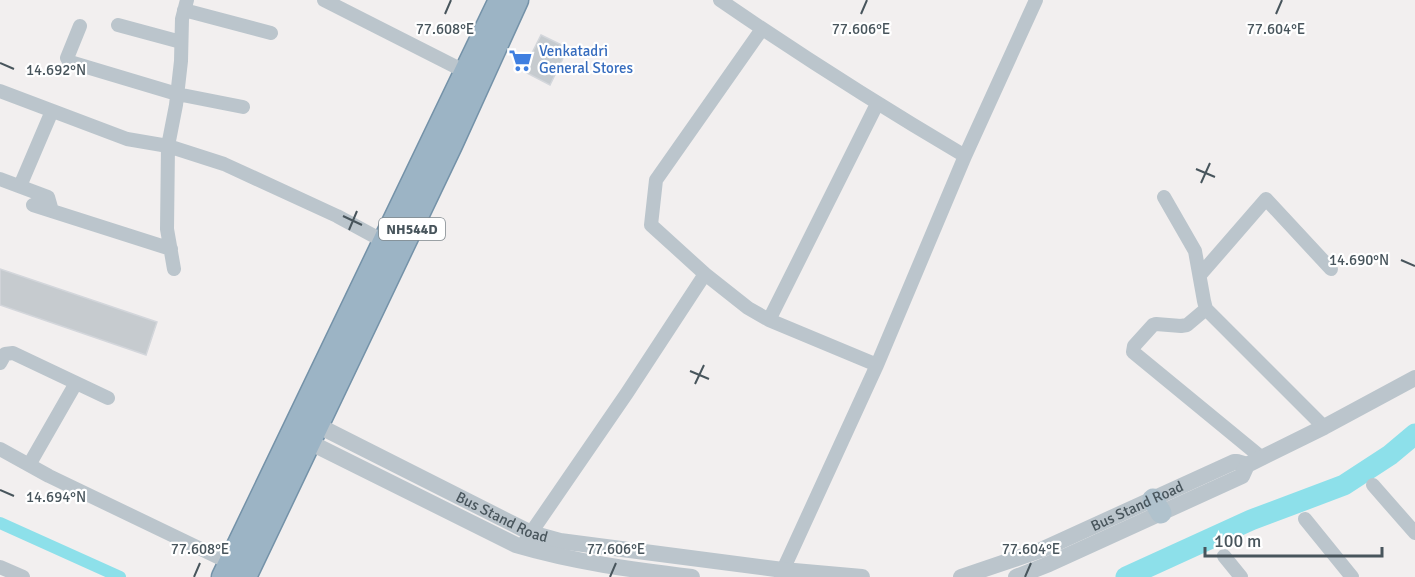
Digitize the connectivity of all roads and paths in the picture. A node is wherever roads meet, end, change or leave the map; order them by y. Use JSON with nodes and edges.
{"nodes":[{"id":1,"x":324,"y":0,"type":"edge"},
{"id":2,"x":500,"y":0,"type":"edge"},
{"id":3,"x":517,"y":0,"type":"edge"},
{"id":4,"x":720,"y":0,"type":"edge"},
{"id":5,"x":1036,"y":0,"type":"edge"},
{"id":6,"x":186,"y":5,"type":"edge"},
{"id":7,"x":118,"y":25,"type":"dead end"},
{"id":8,"x":80,"y":26,"type":"dead end"},
{"id":9,"x":762,"y":29,"type":"junction"},
{"id":10,"x":271,"y":33,"type":"dead end"},
{"id":11,"x":181,"y":42,"type":"junction"},
{"id":12,"x":466,"y":72,"type":"junction"},
{"id":13,"x":0,"y":91,"type":"edge"},
{"id":14,"x":177,"y":94,"type":"junction"},
{"id":15,"x":878,"y":104,"type":"junction"},
{"id":16,"x":243,"y":107,"type":"dead end"},
{"id":17,"x":52,"y":111,"type":"junction"},
{"id":18,"x":168,"y":146,"type":"junction"},
{"id":19,"x":965,"y":156,"type":"junction"},
{"id":20,"x":0,"y":179,"type":"edge"},
{"id":21,"x":20,"y":186,"type":"junction"},
{"id":22,"x":1164,"y":197,"type":"dead end"},
{"id":23,"x":33,"y":205,"type":"dead end"},
{"id":24,"x":51,"y":211,"type":"junction"},
{"id":25,"x":385,"y":243,"type":"junction"},
{"id":26,"x":171,"y":249,"type":"junction"},
{"id":27,"x":174,"y":269,"type":"dead end"},
{"id":28,"x":1331,"y":269,"type":"dead end"},
{"id":29,"x":705,"y":274,"type":"junction"},
{"id":30,"x":1200,"y":275,"type":"junction"},
{"id":31,"x":1206,"y":309,"type":"junction"},
{"id":32,"x":769,"y":320,"type":"junction"},
{"id":33,"x":0,"y":363,"type":"edge"},
{"id":34,"x":877,"y":365,"type":"junction"},
{"id":35,"x":1415,"y":378,"type":"edge"},
{"id":36,"x":76,"y":383,"type":"junction"},
{"id":37,"x":108,"y":398,"type":"dead end"},
{"id":38,"x":1324,"y":427,"type":"junction"},
{"id":39,"x":305,"y":429,"type":"junction"},
{"id":40,"x":0,"y":449,"type":"edge"},
{"id":41,"x":1262,"y":458,"type":"junction"},
{"id":42,"x":29,"y":465,"type":"junction"},
{"id":43,"x":1373,"y":485,"type":"dead end"},
{"id":44,"x":1305,"y":519,"type":"dead end"},
{"id":45,"x":1415,"y":533,"type":"edge"},
{"id":46,"x":526,"y":540,"type":"junction"},
{"id":47,"x":1224,"y":556,"type":"dead end"},
{"id":48,"x":1048,"y":564,"type":"edge"},
{"id":49,"x":0,"y":567,"type":"edge"},
{"id":50,"x":233,"y":572,"type":"edge"},
{"id":51,"x":782,"y":573,"type":"edge"},
{"id":52,"x":23,"y":577,"type":"edge"},
{"id":53,"x":692,"y":577,"type":"edge"},
{"id":54,"x":862,"y":577,"type":"edge"},
{"id":55,"x":961,"y":577,"type":"edge"},
{"id":56,"x":1016,"y":577,"type":"edge"},
{"id":57,"x":1241,"y":577,"type":"edge"},
{"id":58,"x":1352,"y":577,"type":"edge"}],
"edges":[{"from":1,"to":12,"type":"street"},
{"from":2,"to":12,"type":"highway","number":"NH544D"},
{"from":3,"to":39,"type":"highway","number":"NH544D"},
{"from":4,"to":9,"type":"street"},
{"from":5,"to":19,"type":"street"},
{"from":6,"to":10,"type":"street"},
{"from":6,"to":11,"type":"street"},
{"from":7,"to":11,"type":"street"},
{"from":8,"to":14,"type":"street"},
{"from":9,"to":15,"type":"street"},
{"from":9,"to":29,"type":"street"},
{"from":11,"to":14,"type":"street"},
{"from":12,"to":25,"type":"highway","number":"NH544D"},
{"from":13,"to":17,"type":"street"},
{"from":14,"to":16,"type":"street"},
{"from":14,"to":18,"type":"street"},
{"from":15,"to":19,"type":"street"},
{"from":15,"to":32,"type":"street"},
{"from":17,"to":18,"type":"street"},
{"from":17,"to":21,"type":"street"},
{"from":18,"to":25,"type":"street"},
{"from":18,"to":26,"type":"street"},
{"from":19,"to":34,"type":"street"},
{"from":20,"to":21,"type":"street"},
{"from":21,"to":24,"type":"street"},
{"from":22,"to":30,"type":"street"},
{"from":23,"to":24,"type":"street"},
{"from":24,"to":26,"type":"street"},
{"from":25,"to":39,"type":"highway","number":"NH544D"},
{"from":26,"to":27,"type":"street"},
{"from":28,"to":30,"type":"street"},
{"from":29,"to":32,"type":"street"},
{"from":29,"to":46,"type":"street"},
{"from":30,"to":31,"type":"street"},
{"from":31,"to":38,"type":"street"},
{"from":31,"to":41,"type":"street"},
{"from":32,"to":34,"type":"street"},
{"from":33,"to":36,"type":"street"},
{"from":34,"to":51,"type":"street"},
{"from":35,"to":38,"type":"street","name":"Bus Stand Road"},
{"from":36,"to":37,"type":"street"},
{"from":36,"to":42,"type":"street"},
{"from":38,"to":41,"type":"street","name":"Bus Stand Road"},
{"from":39,"to":46,"type":"street","name":"Bus Stand Road"},
{"from":39,"to":50,"type":"highway","number":"NH544D"},
{"from":40,"to":42,"type":"street"},
{"from":41,"to":48,"type":"street","name":"Bus Stand Road"},
{"from":42,"to":50,"type":"street"},
{"from":43,"to":45,"type":"street"},
{"from":44,"to":58,"type":"street"},
{"from":46,"to":51,"type":"street","name":"Bus Stand Road"},
{"from":46,"to":53,"type":"street","name":"Bus Stand Road"},
{"from":47,"to":57,"type":"street"},
{"from":48,"to":55,"type":"street","name":"Bus Stand Road"},
{"from":48,"to":56,"type":"street","name":"Bus Stand Road"},
{"from":49,"to":52,"type":"street"},
{"from":51,"to":54,"type":"street","name":"Bus Stand Road"}]}
